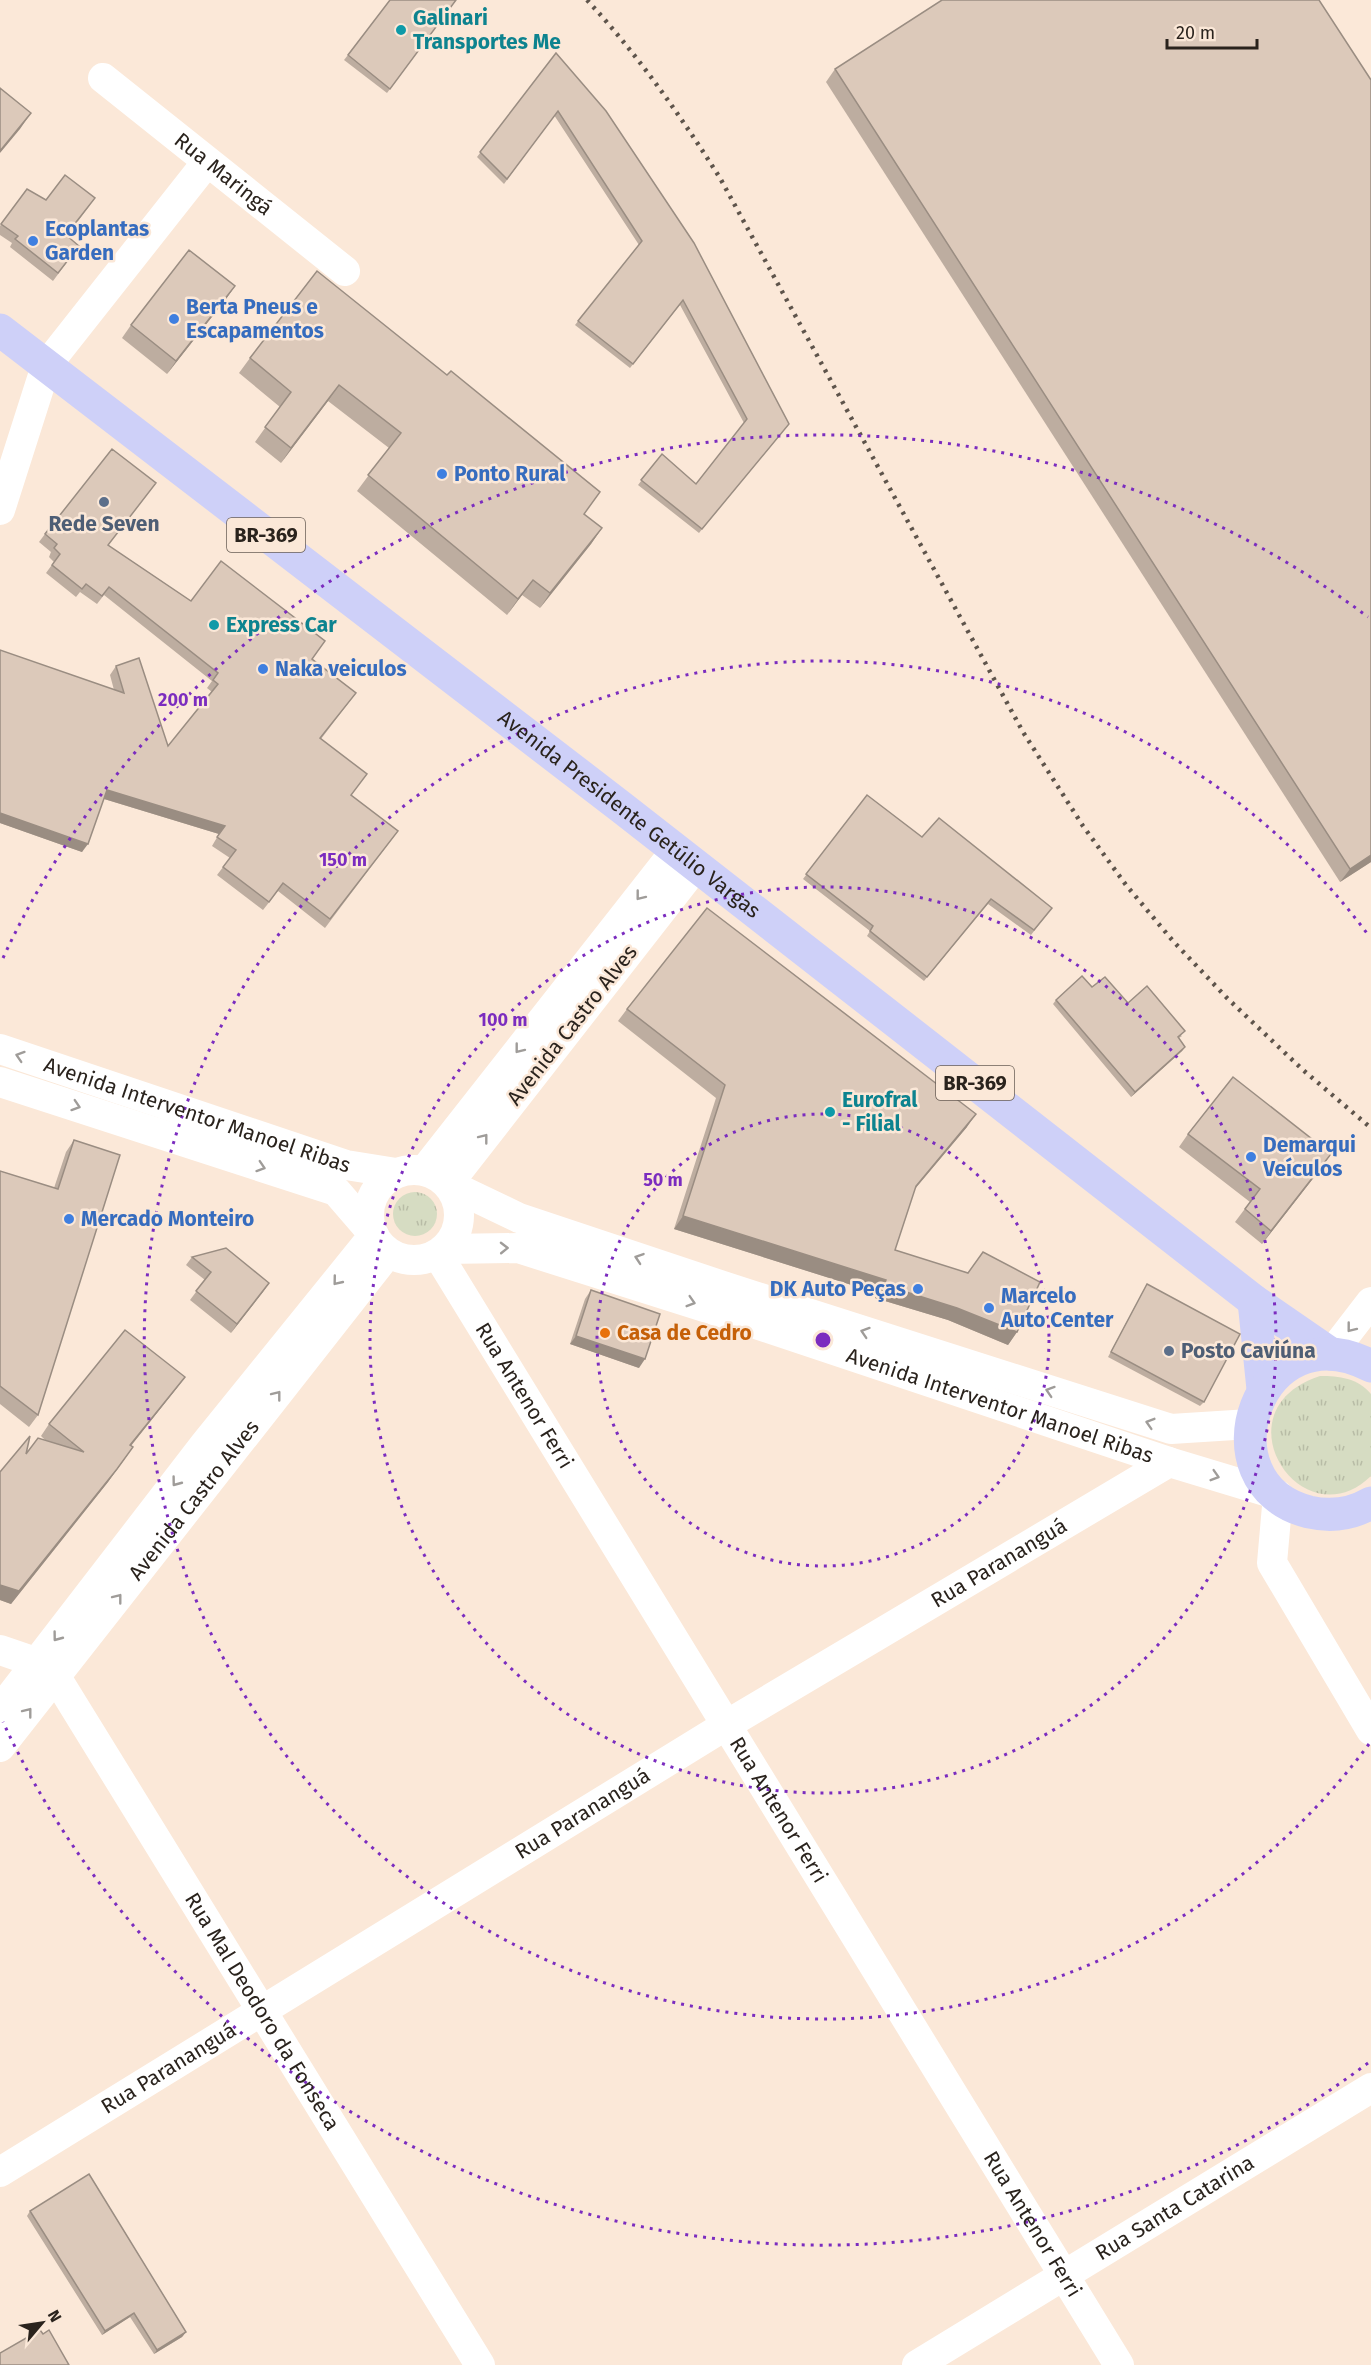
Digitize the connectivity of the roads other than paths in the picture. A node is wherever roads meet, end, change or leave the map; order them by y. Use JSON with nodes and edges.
{"nodes":[{"id":1,"x":103,"y":78,"type":"dead end"},
{"id":2,"x":207,"y":162,"type":"junction"},
{"id":3,"x":345,"y":271,"type":"dead end"},
{"id":4,"x":0,"y":330,"type":"edge"},
{"id":5,"x":46,"y":366,"type":"junction"},
{"id":6,"x":0,"y":510,"type":"edge"},
{"id":7,"x":686,"y":858,"type":"junction"},
{"id":8,"x":0,"y":1049,"type":"edge"},
{"id":9,"x":0,"y":1082,"type":"edge"},
{"id":10,"x":423,"y":1176,"type":"junction"},
{"id":11,"x":381,"y":1244,"type":"junction"},
{"id":12,"x":442,"y":1252,"type":"junction"},
{"id":13,"x":723,"y":1299,"type":"junction"},
{"id":14,"x":1254,"y":1301,"type":"junction"},
{"id":15,"x":1371,"y":1302,"type":"edge"},
{"id":16,"x":1330,"y":1354,"type":"junction"},
{"id":17,"x":1371,"y":1366,"type":"edge"},
{"id":18,"x":1263,"y":1389,"type":"junction"},
{"id":19,"x":1250,"y":1424,"type":"junction"},
{"id":20,"x":1168,"y":1462,"type":"junction"},
{"id":21,"x":1278,"y":1495,"type":"junction"},
{"id":22,"x":1371,"y":1503,"type":"edge"},
{"id":23,"x":1332,"y":1515,"type":"junction"},
{"id":24,"x":1371,"y":1526,"type":"edge"},
{"id":25,"x":0,"y":1650,"type":"edge"},
{"id":26,"x":47,"y":1670,"type":"junction"},
{"id":27,"x":0,"y":1710,"type":"edge"},
{"id":28,"x":728,"y":1724,"type":"junction"},
{"id":29,"x":1371,"y":1730,"type":"edge"},
{"id":30,"x":0,"y":1747,"type":"edge"},
{"id":31,"x":263,"y":2012,"type":"junction"},
{"id":32,"x":1371,"y":2088,"type":"edge"},
{"id":33,"x":0,"y":2172,"type":"edge"},
{"id":34,"x":1065,"y":2275,"type":"junction"},
{"id":35,"x":480,"y":2365,"type":"edge"},
{"id":36,"x":917,"y":2365,"type":"edge"},
{"id":37,"x":1119,"y":2365,"type":"edge"}],
"edges":[{"from":1,"to":2,"type":"street","name":"Rua Maringá"},
{"from":2,"to":3,"type":"street","name":"Rua Maringá"},
{"from":2,"to":5,"type":"street"},
{"from":4,"to":5,"type":"main road","name":"Avenida Presidente Getúlio Vargas","number":"BR-369"},
{"from":5,"to":6,"type":"street"},
{"from":5,"to":7,"type":"main road","name":"Avenida Presidente Getúlio Vargas","number":"BR-369"},
{"from":7,"to":10,"type":"street","name":"Avenida Castro Alves"},
{"from":7,"to":14,"type":"main road","name":"Avenida Presidente Getúlio Vargas","number":"BR-369"},
{"from":10,"to":8,"type":"street","name":"Avenida Interventor Manoel Ribas","one_way":true},
{"from":9,"to":11,"type":"street","name":"Avenida Interventor Manoel Ribas","one_way":true},
{"from":10,"to":11,"type":"street"},
{"from":10,"to":12,"type":"street"},
{"from":13,"to":10,"type":"street","name":"Avenida Interventor Manoel Ribas","one_way":true},
{"from":11,"to":12,"type":"street"},
{"from":11,"to":26,"type":"street","name":"Avenida Castro Alves"},
{"from":12,"to":13,"type":"street","name":"Avenida Interventor Manoel Ribas","one_way":true},
{"from":12,"to":28,"type":"street","name":"Rua Antenor Ferri"},
{"from":19,"to":13,"type":"street","name":"Avenida Interventor Manoel Ribas","one_way":true},
{"from":13,"to":20,"type":"street","name":"Avenida Interventor Manoel Ribas"},
{"from":14,"to":16,"type":"main road","name":"Avenida Presidente Getúlio Vargas","number":"BR-369"},
{"from":14,"to":18,"type":"main road","number":"BR-369"},
{"from":15,"to":16,"type":"street","one_way":true},
{"from":16,"to":17,"type":"main road","number":"BR-369"},
{"from":16,"to":18,"type":"main road","number":"BR-369"},
{"from":18,"to":19,"type":"main road","number":"BR-369"},
{"from":19,"to":21,"type":"main road","number":"BR-369"},
{"from":20,"to":21,"type":"street","name":"Avenida Interventor Manoel Ribas","one_way":true},
{"from":20,"to":28,"type":"street","name":"Rua Parananguá"},
{"from":21,"to":23,"type":"main road","number":"BR-369"},
{"from":21,"to":29,"type":"street"},
{"from":22,"to":23,"type":"main road","number":"BR-369"},
{"from":23,"to":24,"type":"main road","number":"BR-369"},
{"from":25,"to":26,"type":"street"},
{"from":26,"to":27,"type":"street","name":"Avenida Castro Alves"},
{"from":30,"to":26,"type":"street","name":"Avenida Castro Alves","one_way":true},
{"from":26,"to":31,"type":"street","name":"Rua Mal Deodoro da Fonseca"},
{"from":28,"to":31,"type":"street","name":"Rua Parananguá"},
{"from":28,"to":34,"type":"street","name":"Rua Antenor Ferri"},
{"from":31,"to":33,"type":"street","name":"Rua Parananguá"},
{"from":31,"to":35,"type":"street","name":"Rua Mal Deodoro da Fonseca"},
{"from":32,"to":34,"type":"street","name":"Rua Santa Catarina"},
{"from":34,"to":36,"type":"street","name":"Rua Santa Catarina"},
{"from":34,"to":37,"type":"street","name":"Rua Antenor Ferri"}]}
